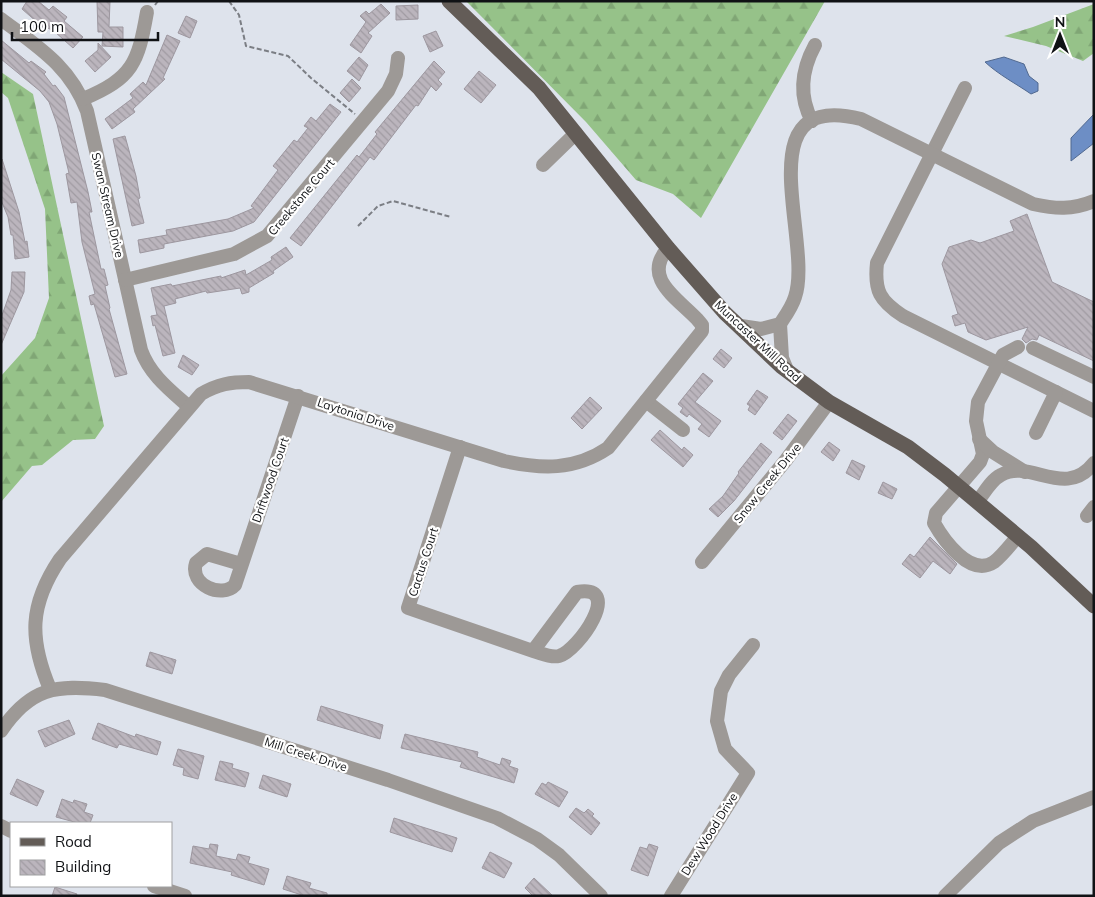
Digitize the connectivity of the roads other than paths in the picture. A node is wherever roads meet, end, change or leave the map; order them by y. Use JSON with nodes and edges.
{"nodes":[{"id":1,"x":449,"y":1,"type":"edge"},
{"id":2,"x":147,"y":12,"type":"dead end"},
{"id":3,"x":1,"y":19,"type":"edge"},
{"id":4,"x":815,"y":44,"type":"dead end"},
{"id":5,"x":398,"y":58,"type":"dead end"},
{"id":6,"x":965,"y":88,"type":"dead end"},
{"id":7,"x":83,"y":99,"type":"junction"},
{"id":8,"x":812,"y":121,"type":"junction"},
{"id":9,"x":576,"y":133,"type":"junction"},
{"id":10,"x":932,"y":155,"type":"junction"},
{"id":11,"x":543,"y":165,"type":"dead end"},
{"id":12,"x":1094,"y":201,"type":"edge"},
{"id":13,"x":668,"y":248,"type":"junction"},
{"id":14,"x":125,"y":280,"type":"junction"},
{"id":15,"x":780,"y":324,"type":"junction"},
{"id":16,"x":741,"y":326,"type":"junction"},
{"id":17,"x":1018,"y":347,"type":"dead end"},
{"id":18,"x":1033,"y":348,"type":"dead end"},
{"id":19,"x":998,"y":364,"type":"junction"},
{"id":20,"x":787,"y":370,"type":"junction"},
{"id":21,"x":1094,"y":377,"type":"edge"},
{"id":22,"x":1056,"y":392,"type":"junction"},
{"id":23,"x":298,"y":396,"type":"junction"},
{"id":24,"x":646,"y":401,"type":"junction"},
{"id":25,"x":829,"y":402,"type":"junction"},
{"id":26,"x":189,"y":407,"type":"junction"},
{"id":27,"x":1094,"y":411,"type":"edge"},
{"id":28,"x":682,"y":430,"type":"dead end"},
{"id":29,"x":1036,"y":433,"type":"dead end"},
{"id":30,"x":979,"y":439,"type":"junction"},
{"id":31,"x":460,"y":447,"type":"junction"},
{"id":32,"x":1094,"y":463,"type":"edge"},
{"id":33,"x":1026,"y":473,"type":"junction"},
{"id":34,"x":959,"y":486,"type":"junction"},
{"id":35,"x":978,"y":501,"type":"junction"},
{"id":36,"x":1018,"y":536,"type":"junction"},
{"id":37,"x":702,"y":562,"type":"dead end"},
{"id":38,"x":241,"y":564,"type":"dead end"},
{"id":39,"x":1094,"y":606,"type":"edge"},
{"id":40,"x":753,"y":644,"type":"dead end"},
{"id":41,"x":533,"y":650,"type":"junction"},
{"id":42,"x":50,"y":689,"type":"junction"},
{"id":43,"x":1,"y":731,"type":"edge"},
{"id":44,"x":1093,"y":802,"type":"edge"},
{"id":45,"x":157,"y":887,"type":"edge"},
{"id":46,"x":185,"y":896,"type":"edge"},
{"id":47,"x":601,"y":896,"type":"edge"},
{"id":48,"x":671,"y":896,"type":"edge"},
{"id":49,"x":945,"y":896,"type":"edge"}],
"edges":[{"from":1,"to":9,"type":"main road","name":"Muncaster Mill Road"},
{"from":2,"to":7,"type":"street"},
{"from":3,"to":7,"type":"street","name":"Swan Stream Drive"},
{"from":4,"to":8,"type":"street"},
{"from":5,"to":14,"type":"street","name":"Creekstone Court"},
{"from":6,"to":10,"type":"street"},
{"from":7,"to":14,"type":"street","name":"Swan Stream Drive"},
{"from":8,"to":10,"type":"street"},
{"from":8,"to":15,"type":"street"},
{"from":9,"to":11,"type":"street"},
{"from":9,"to":13,"type":"main road","name":"Muncaster Mill Road"},
{"from":10,"to":12,"type":"street"},
{"from":10,"to":19,"type":"street"},
{"from":13,"to":16,"type":"main road","name":"Muncaster Mill Road"},
{"from":13,"to":24,"type":"street","name":"Laytonia Drive"},
{"from":14,"to":26,"type":"street","name":"Swan Stream Drive"},
{"from":15,"to":16,"type":"street"},
{"from":15,"to":20,"type":"street"},
{"from":16,"to":20,"type":"main road","name":"Muncaster Mill Road"},
{"from":17,"to":19,"type":"street"},
{"from":18,"to":21,"type":"street"},
{"from":19,"to":22,"type":"street"},
{"from":19,"to":30,"type":"street"},
{"from":20,"to":25,"type":"main road","name":"Muncaster Mill Road"},
{"from":22,"to":27,"type":"street"},
{"from":22,"to":29,"type":"street"},
{"from":23,"to":26,"type":"street","name":"Laytonia Drive"},
{"from":23,"to":31,"type":"street","name":"Laytonia Drive"},
{"from":23,"to":38,"type":"street","name":"Driftwood Court"},
{"from":24,"to":28,"type":"street"},
{"from":24,"to":31,"type":"street","name":"Laytonia Drive"},
{"from":25,"to":34,"type":"main road","name":"Muncaster Mill Road"},
{"from":25,"to":37,"type":"street","name":"Snow Creek Drive"},
{"from":26,"to":42,"type":"street","name":"Laytonia Drive"},
{"from":30,"to":33,"type":"street"},
{"from":30,"to":34,"type":"street"},
{"from":31,"to":41,"type":"street","name":"Cactus Court"},
{"from":32,"to":33,"type":"street"},
{"from":33,"to":35,"type":"street"},
{"from":34,"to":35,"type":"main road","name":"Muncaster Mill Road"},
{"from":34,"to":36,"type":"street"},
{"from":35,"to":36,"type":"main road","name":"Muncaster Mill Road"},
{"from":36,"to":39,"type":"main road","name":"Muncaster Mill Road"},
{"from":40,"to":48,"type":"street","name":"Dew Wood Drive"},
{"from":41,"to":41,"type":"street","name":"Cactus Court"},
{"from":42,"to":43,"type":"street","name":"Mill Creek Drive"},
{"from":42,"to":47,"type":"street","name":"Mill Creek Drive"},
{"from":44,"to":49,"type":"street"},
{"from":45,"to":46,"type":"street"}]}
